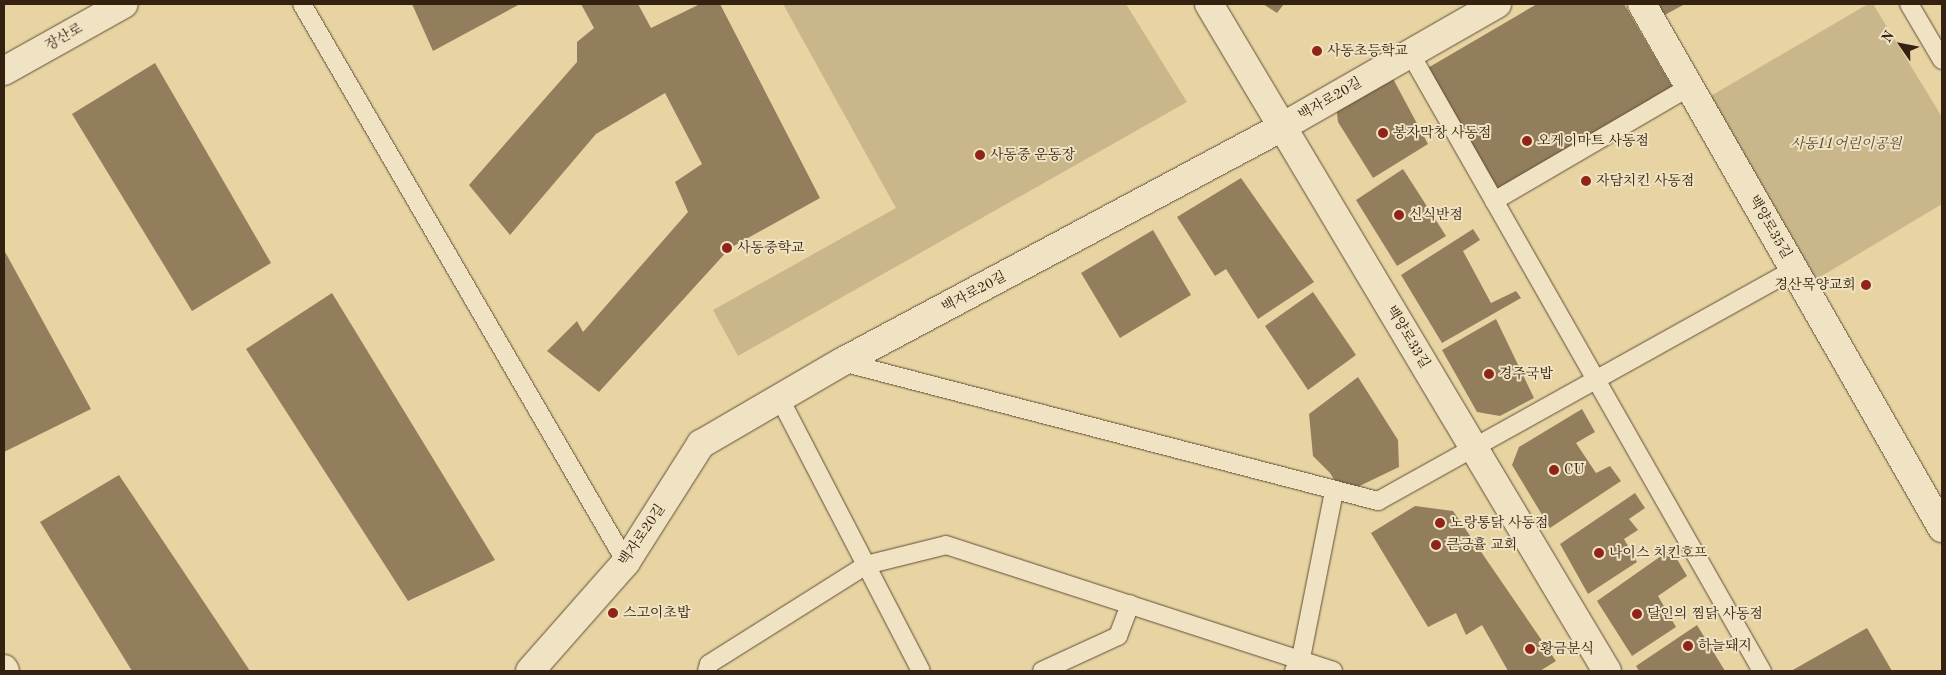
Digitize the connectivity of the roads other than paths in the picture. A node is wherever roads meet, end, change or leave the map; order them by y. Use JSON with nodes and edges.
{"nodes":[{"id":1,"x":124,"y":4,"type":"edge"},
{"id":2,"x":302,"y":4,"type":"edge"},
{"id":3,"x":1209,"y":4,"type":"edge"},
{"id":4,"x":1497,"y":4,"type":"edge"},
{"id":5,"x":1642,"y":4,"type":"edge"},
{"id":6,"x":1909,"y":4,"type":"edge"},
{"id":7,"x":1410,"y":53,"type":"junction"},
{"id":8,"x":1942,"y":60,"type":"edge"},
{"id":9,"x":4,"y":71,"type":"edge"},
{"id":10,"x":1689,"y":87,"type":"junction"},
{"id":11,"x":1282,"y":127,"type":"junction"},
{"id":12,"x":1494,"y":201,"type":"junction"},
{"id":13,"x":1794,"y":270,"type":"junction"},
{"id":14,"x":842,"y":362,"type":"junction"},
{"id":15,"x":1596,"y":380,"type":"junction"},
{"id":16,"x":780,"y":399,"type":"junction"},
{"id":17,"x":1474,"y":447,"type":"junction"},
{"id":18,"x":1334,"y":492,"type":"junction"},
{"id":19,"x":1942,"y":528,"type":"edge"},
{"id":20,"x":626,"y":562,"type":"junction"},
{"id":21,"x":866,"y":565,"type":"junction"},
{"id":22,"x":1130,"y":604,"type":"junction"},
{"id":23,"x":1298,"y":665,"type":"edge"},
{"id":24,"x":530,"y":671,"type":"edge"},
{"id":25,"x":707,"y":671,"type":"edge"},
{"id":26,"x":921,"y":671,"type":"edge"},
{"id":27,"x":1042,"y":671,"type":"edge"},
{"id":28,"x":1333,"y":671,"type":"edge"},
{"id":29,"x":1608,"y":671,"type":"edge"},
{"id":30,"x":1762,"y":671,"type":"edge"}],
"edges":[{"from":1,"to":9,"type":"street","name":"장산로"},
{"from":2,"to":20,"type":"lane"},
{"from":3,"to":11,"type":"street","name":"백양로33길"},
{"from":4,"to":7,"type":"street","name":"백자로20길"},
{"from":5,"to":10,"type":"street","name":"백양로35길"},
{"from":6,"to":8,"type":"lane"},
{"from":7,"to":11,"type":"street","name":"백자로20길"},
{"from":7,"to":12,"type":"lane"},
{"from":10,"to":12,"type":"lane"},
{"from":10,"to":13,"type":"street","name":"백양로35길"},
{"from":11,"to":14,"type":"street","name":"백자로20길"},
{"from":11,"to":17,"type":"street","name":"백양로33길"},
{"from":12,"to":15,"type":"lane"},
{"from":13,"to":15,"type":"lane"},
{"from":13,"to":19,"type":"street","name":"백양로35길"},
{"from":14,"to":16,"type":"street","name":"백자로20길"},
{"from":14,"to":18,"type":"lane"},
{"from":15,"to":17,"type":"lane"},
{"from":15,"to":30,"type":"lane"},
{"from":16,"to":20,"type":"street","name":"백자로20길"},
{"from":16,"to":21,"type":"lane"},
{"from":17,"to":18,"type":"lane"},
{"from":17,"to":29,"type":"street","name":"백양로33길"},
{"from":18,"to":23,"type":"lane"},
{"from":20,"to":24,"type":"street","name":"백자로20길"},
{"from":21,"to":22,"type":"lane"},
{"from":21,"to":25,"type":"lane"},
{"from":21,"to":26,"type":"lane"},
{"from":22,"to":23,"type":"lane"},
{"from":22,"to":27,"type":"lane"},
{"from":23,"to":28,"type":"lane"}]}
